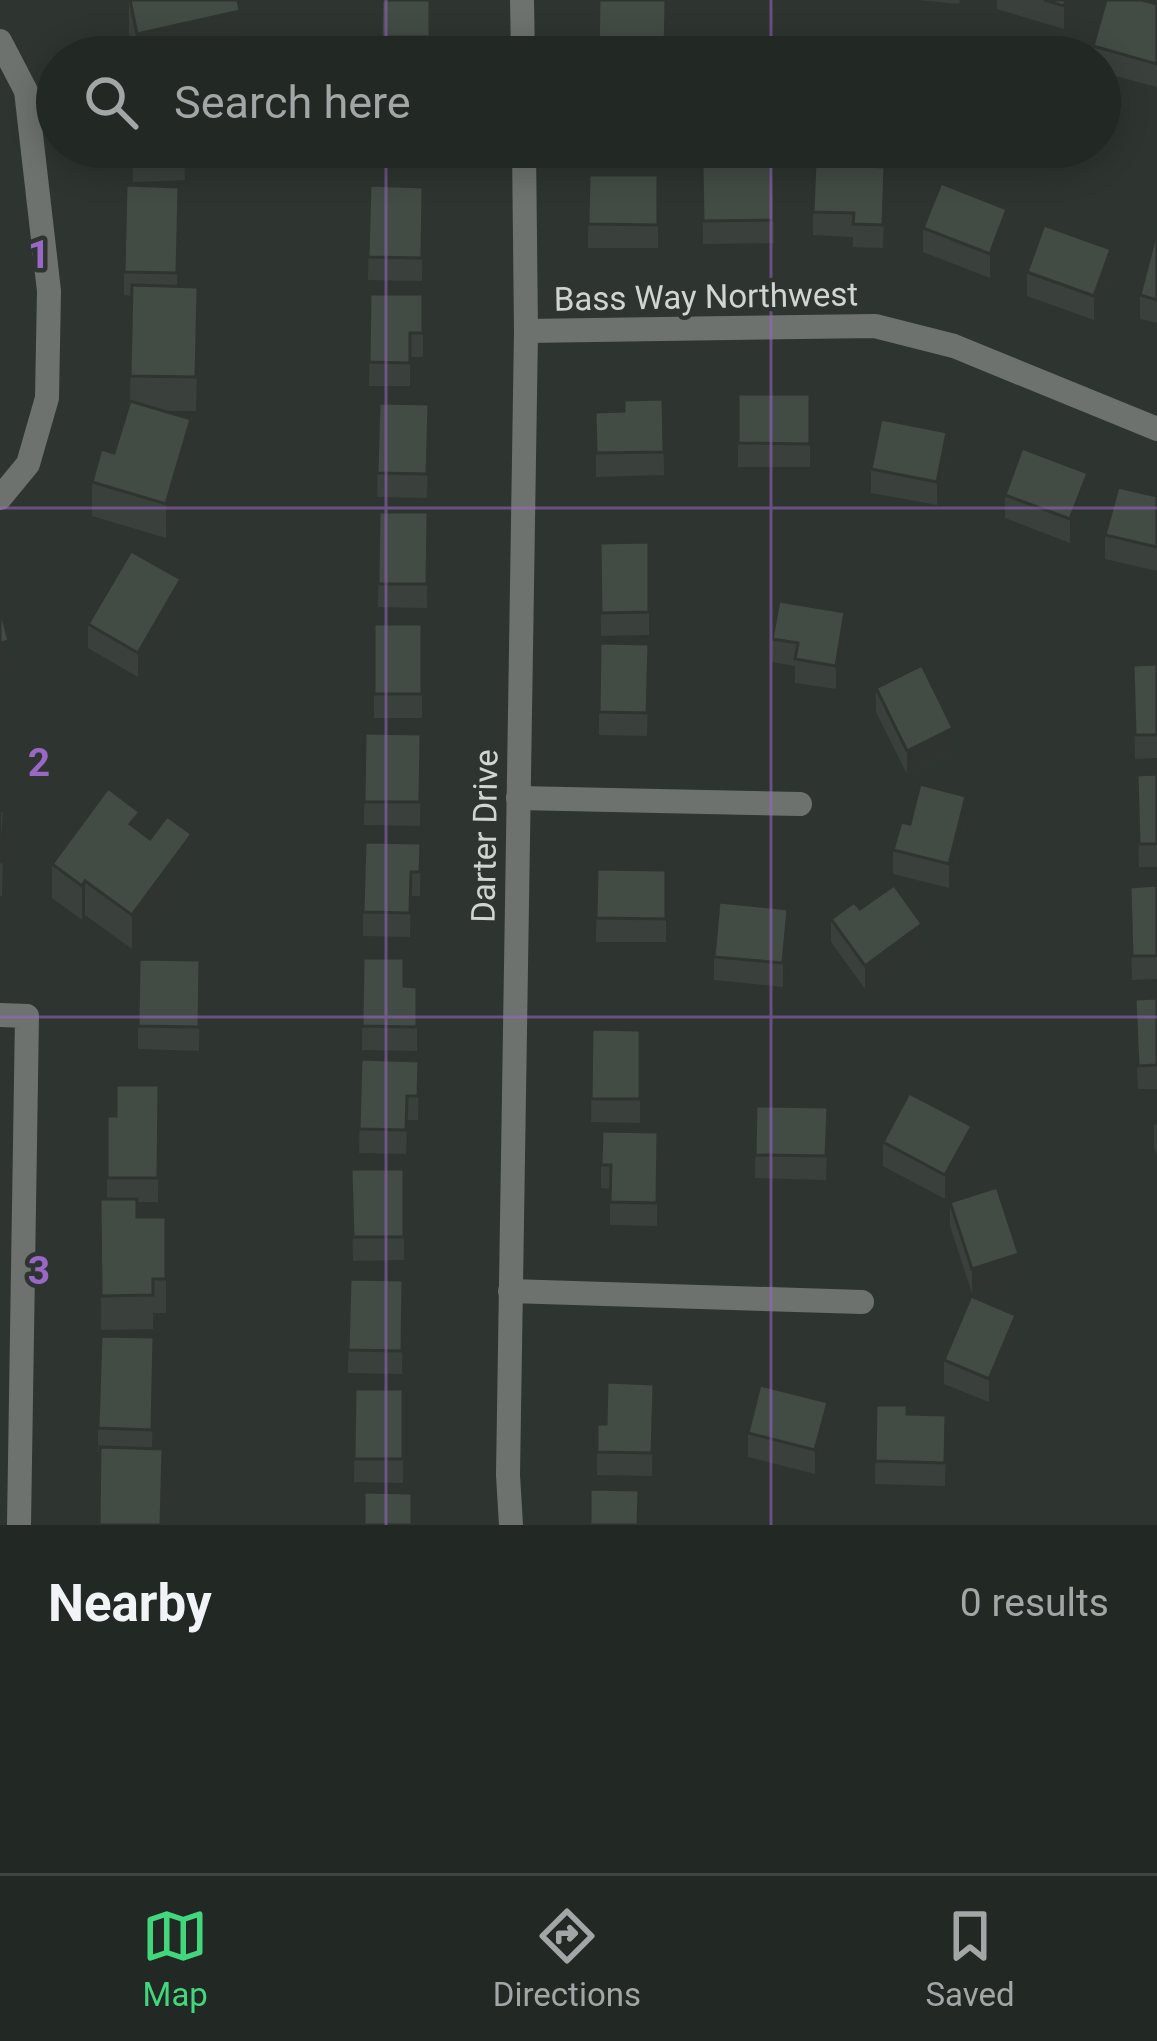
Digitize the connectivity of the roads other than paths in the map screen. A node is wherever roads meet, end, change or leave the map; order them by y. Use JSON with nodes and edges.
{"nodes":[{"id":1,"x":522,"y":0,"type":"edge"},
{"id":2,"x":523,"y":36,"type":"edge"},
{"id":3,"x":0,"y":41,"type":"edge"},
{"id":4,"x":524,"y":168,"type":"edge"},
{"id":5,"x":526,"y":331,"type":"junction"},
{"id":6,"x":1157,"y":429,"type":"edge"},
{"id":7,"x":0,"y":498,"type":"edge"},
{"id":8,"x":518,"y":798,"type":"junction"},
{"id":9,"x":800,"y":804,"type":"dead end"},
{"id":10,"x":0,"y":1015,"type":"edge"},
{"id":11,"x":510,"y":1291,"type":"junction"},
{"id":12,"x":862,"y":1302,"type":"dead end"},
{"id":13,"x":0,"y":1524,"type":"edge"},
{"id":14,"x":19,"y":1525,"type":"edge"},
{"id":15,"x":511,"y":1525,"type":"edge"}],
"edges":[{"from":1,"to":2,"type":"street"},
{"from":3,"to":7,"type":"street"},
{"from":4,"to":5,"type":"street","name":"Darter Drive"},
{"from":5,"to":6,"type":"street","name":"Bass Way Northwest"},
{"from":5,"to":8,"type":"street","name":"Darter Drive"},
{"from":8,"to":9,"type":"street"},
{"from":8,"to":11,"type":"street","name":"Darter Drive"},
{"from":10,"to":14,"type":"street"},
{"from":11,"to":12,"type":"street"},
{"from":11,"to":15,"type":"street","name":"Darter Drive"},
{"from":13,"to":14,"type":"street"}]}
